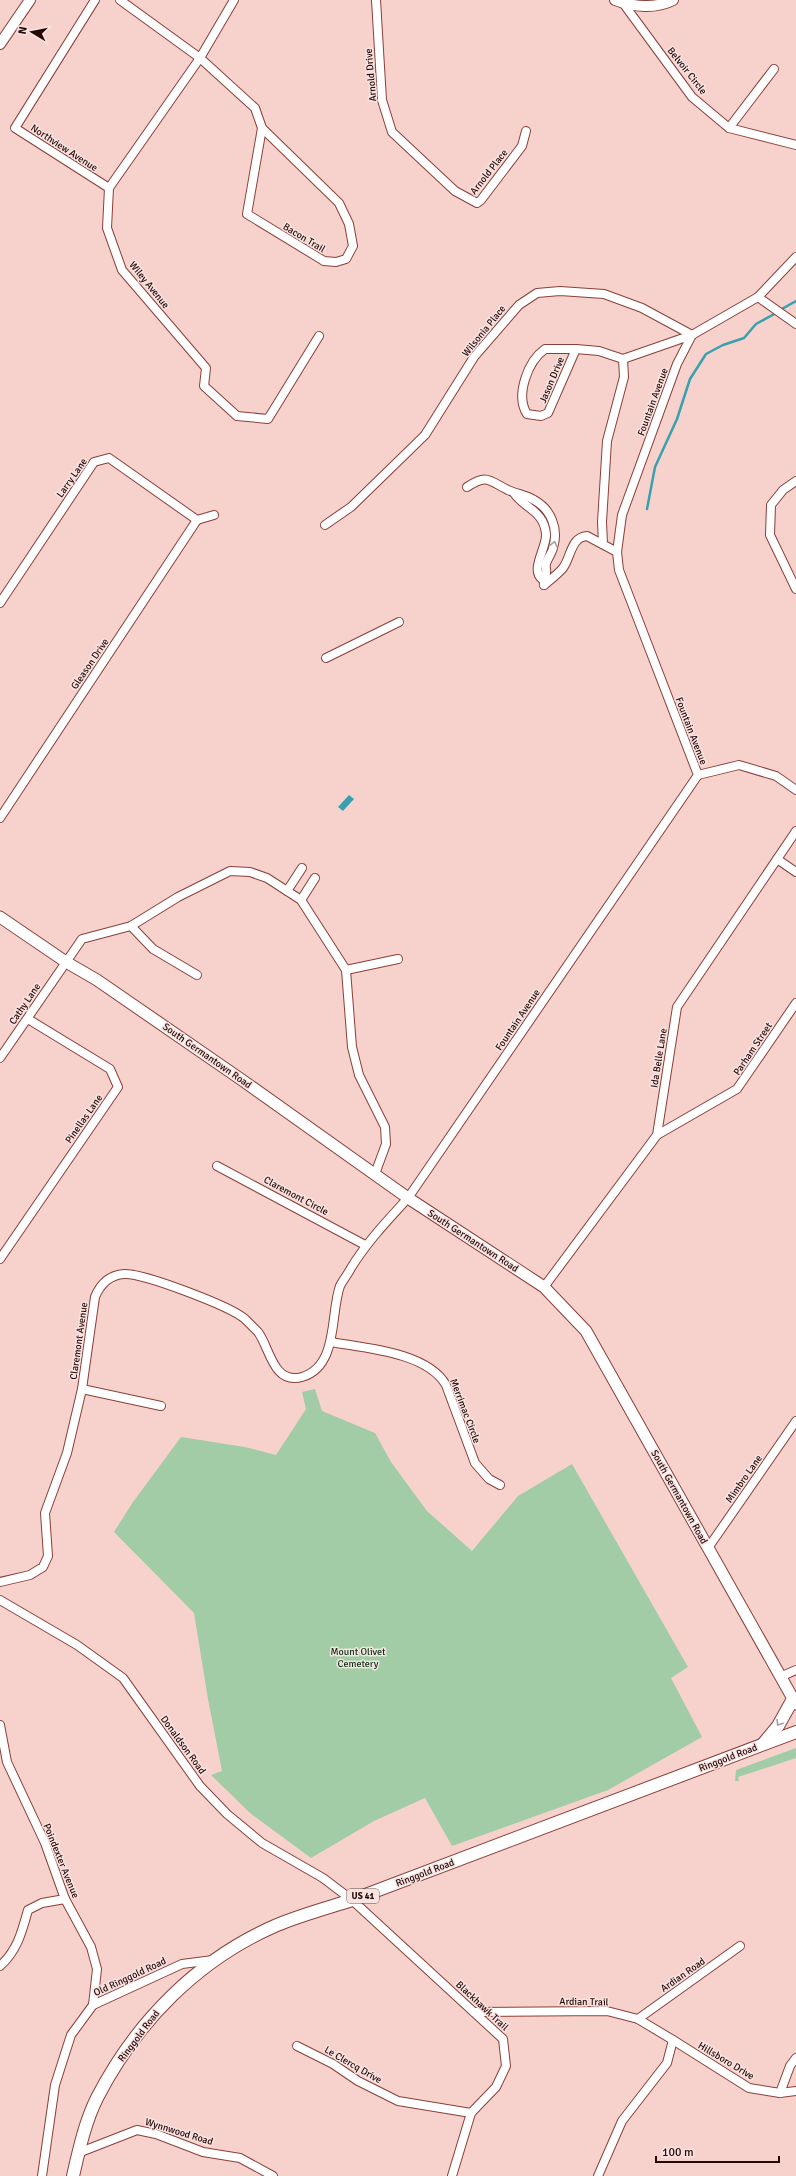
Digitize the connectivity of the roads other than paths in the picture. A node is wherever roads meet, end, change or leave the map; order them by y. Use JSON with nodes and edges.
{"nodes":[{"id":1,"x":30,"y":0,"type":"edge"},
{"id":2,"x":95,"y":0,"type":"edge"},
{"id":3,"x":120,"y":0,"type":"edge"},
{"id":4,"x":234,"y":0,"type":"edge"},
{"id":5,"x":376,"y":0,"type":"edge"},
{"id":6,"x":673,"y":0,"type":"edge"},
{"id":7,"x":619,"y":1,"type":"edge"},
{"id":8,"x":0,"y":44,"type":"edge"},
{"id":9,"x":200,"y":58,"type":"junction"},
{"id":10,"x":774,"y":69,"type":"dead end"},
{"id":11,"x":262,"y":128,"type":"junction"},
{"id":12,"x":729,"y":128,"type":"junction"},
{"id":13,"x":526,"y":131,"type":"dead end"},
{"id":14,"x":796,"y":145,"type":"edge"},
{"id":15,"x":109,"y":188,"type":"junction"},
{"id":16,"x":456,"y":191,"type":"joint"},
{"id":17,"x":796,"y":257,"type":"edge"},
{"id":18,"x":758,"y":297,"type":"junction"},
{"id":19,"x":796,"y":324,"type":"edge"},
{"id":20,"x":692,"y":335,"type":"junction"},
{"id":21,"x":318,"y":336,"type":"dead end"},
{"id":22,"x":576,"y":349,"type":"junction"},
{"id":23,"x":623,"y":359,"type":"junction"},
{"id":24,"x":796,"y":481,"type":"edge"},
{"id":25,"x":467,"y":487,"type":"dead end"},
{"id":26,"x":214,"y":515,"type":"dead end"},
{"id":27,"x":197,"y":520,"type":"junction"},
{"id":28,"x":325,"y":526,"type":"dead end"},
{"id":29,"x":603,"y":544,"type":"junction"},
{"id":30,"x":617,"y":552,"type":"junction"},
{"id":31,"x":796,"y":589,"type":"edge"},
{"id":32,"x":0,"y":603,"type":"edge"},
{"id":33,"x":399,"y":622,"type":"dead end"},
{"id":34,"x":326,"y":658,"type":"dead end"},
{"id":35,"x":698,"y":775,"type":"junction"},
{"id":36,"x":796,"y":790,"type":"edge"},
{"id":37,"x":0,"y":818,"type":"edge"},
{"id":38,"x":796,"y":831,"type":"edge"},
{"id":39,"x":777,"y":859,"type":"junction"},
{"id":40,"x":302,"y":868,"type":"dead end"},
{"id":41,"x":796,"y":872,"type":"edge"},
{"id":42,"x":315,"y":878,"type":"dead end"},
{"id":43,"x":287,"y":891,"type":"junction"},
{"id":44,"x":301,"y":900,"type":"junction"},
{"id":45,"x":0,"y":917,"type":"edge"},
{"id":46,"x":131,"y":926,"type":"junction"},
{"id":47,"x":398,"y":959,"type":"dead end"},
{"id":48,"x":66,"y":962,"type":"junction"},
{"id":49,"x":346,"y":970,"type":"junction"},
{"id":50,"x":197,"y":975,"type":"dead end"},
{"id":51,"x":796,"y":1003,"type":"edge"},
{"id":52,"x":28,"y":1019,"type":"junction"},
{"id":53,"x":0,"y":1058,"type":"edge"},
{"id":54,"x":657,"y":1135,"type":"junction"},
{"id":55,"x":217,"y":1166,"type":"dead end"},
{"id":56,"x":375,"y":1174,"type":"junction"},
{"id":57,"x":408,"y":1198,"type":"junction"},
{"id":58,"x":366,"y":1245,"type":"junction"},
{"id":59,"x":0,"y":1259,"type":"edge"},
{"id":60,"x":544,"y":1287,"type":"junction"},
{"id":61,"x":331,"y":1342,"type":"junction"},
{"id":62,"x":82,"y":1388,"type":"junction"},
{"id":63,"x":161,"y":1406,"type":"dead end"},
{"id":64,"x":796,"y":1421,"type":"edge"},
{"id":65,"x":500,"y":1485,"type":"dead end"},
{"id":66,"x":708,"y":1548,"type":"junction"},
{"id":67,"x":0,"y":1582,"type":"edge"},
{"id":68,"x":0,"y":1600,"type":"edge"},
{"id":69,"x":796,"y":1670,"type":"edge"},
{"id":70,"x":780,"y":1677,"type":"junction"},
{"id":71,"x":794,"y":1701,"type":"edge"},
{"id":72,"x":0,"y":1725,"type":"edge"},
{"id":73,"x":796,"y":1732,"type":"edge"},
{"id":74,"x":762,"y":1745,"type":"junction"},
{"id":75,"x":65,"y":1899,"type":"junction"},
{"id":76,"x":352,"y":1900,"type":"junction"},
{"id":77,"x":740,"y":1946,"type":"dead end"},
{"id":78,"x":213,"y":1960,"type":"junction"},
{"id":79,"x":0,"y":1966,"type":"edge"},
{"id":80,"x":94,"y":2005,"type":"junction"},
{"id":81,"x":474,"y":2012,"type":"junction"},
{"id":82,"x":638,"y":2019,"type":"junction"},
{"id":83,"x":673,"y":2040,"type":"junction"},
{"id":84,"x":297,"y":2046,"type":"dead end"},
{"id":85,"x":796,"y":2058,"type":"edge"},
{"id":86,"x":796,"y":2091,"type":"edge"},
{"id":87,"x":780,"y":2093,"type":"junction"},
{"id":88,"x":471,"y":2113,"type":"junction"},
{"id":89,"x":78,"y":2153,"type":"junction"},
{"id":90,"x":42,"y":2176,"type":"edge"},
{"id":91,"x":73,"y":2176,"type":"edge"},
{"id":92,"x":273,"y":2176,"type":"edge"},
{"id":93,"x":452,"y":2176,"type":"edge"},
{"id":94,"x":598,"y":2176,"type":"edge"}],
"edges":[{"from":1,"to":8,"type":"street"},
{"from":2,"to":15,"type":"street","name":"Northview Avenue"},
{"from":3,"to":9,"type":"street","name":"Bacon Trail"},
{"from":4,"to":9,"type":"street"},
{"from":5,"to":16,"type":"street","name":"Arnold Drive"},
{"from":6,"to":7,"type":"street"},
{"from":7,"to":12,"type":"street","name":"Belvoir Circle"},
{"from":9,"to":11,"type":"street","name":"Bacon Trail"},
{"from":9,"to":15,"type":"street"},
{"from":10,"to":12,"type":"street"},
{"from":11,"to":11,"type":"street","name":"Bacon Trail"},
{"from":12,"to":14,"type":"street","name":"Belvoir Circle"},
{"from":13,"to":16,"type":"street","name":"Arnold Place"},
{"from":15,"to":21,"type":"street","name":"Wiley Avenue"},
{"from":17,"to":18,"type":"street"},
{"from":18,"to":19,"type":"street"},
{"from":18,"to":20,"type":"street"},
{"from":20,"to":23,"type":"street"},
{"from":20,"to":28,"type":"street","name":"Wilsonia Place"},
{"from":20,"to":30,"type":"street","name":"Fountain Avenue"},
{"from":22,"to":22,"type":"street","name":"Jason Drive"},
{"from":22,"to":23,"type":"street","name":"Jason Drive"},
{"from":23,"to":29,"type":"street"},
{"from":24,"to":31,"type":"street"},
{"from":25,"to":29,"type":"street"},
{"from":26,"to":27,"type":"street"},
{"from":27,"to":32,"type":"street","name":"Larry Lane"},
{"from":27,"to":37,"type":"street","name":"Gleason Drive"},
{"from":29,"to":30,"type":"street"},
{"from":30,"to":35,"type":"street","name":"Fountain Avenue"},
{"from":33,"to":34,"type":"street"},
{"from":35,"to":36,"type":"street"},
{"from":35,"to":57,"type":"street","name":"Fountain Avenue"},
{"from":38,"to":39,"type":"street","name":"Ida Belle Lane"},
{"from":39,"to":41,"type":"street"},
{"from":39,"to":54,"type":"street","name":"Ida Belle Lane"},
{"from":40,"to":43,"type":"street"},
{"from":42,"to":44,"type":"street"},
{"from":43,"to":44,"type":"street","name":"Cathy Lane"},
{"from":43,"to":46,"type":"street","name":"Cathy Lane"},
{"from":44,"to":49,"type":"street"},
{"from":45,"to":48,"type":"main road","name":"South Germantown Road"},
{"from":46,"to":48,"type":"street","name":"Cathy Lane"},
{"from":46,"to":50,"type":"street"},
{"from":47,"to":49,"type":"street"},
{"from":48,"to":52,"type":"street","name":"Cathy Lane"},
{"from":48,"to":56,"type":"main road","name":"South Germantown Road"},
{"from":49,"to":56,"type":"street"},
{"from":51,"to":54,"type":"street","name":"Parham Street"},
{"from":52,"to":53,"type":"street","name":"Cathy Lane"},
{"from":52,"to":59,"type":"street","name":"Pinellas Lane"},
{"from":54,"to":60,"type":"street","name":"Ida Belle Lane"},
{"from":55,"to":58,"type":"street","name":"Claremont Circle"},
{"from":56,"to":57,"type":"main road","name":"South Germantown Road"},
{"from":57,"to":58,"type":"street","name":"Claremont Avenue"},
{"from":57,"to":60,"type":"main road","name":"South Germantown Road"},
{"from":58,"to":61,"type":"street","name":"Claremont Avenue"},
{"from":60,"to":66,"type":"main road","name":"South Germantown Road"},
{"from":61,"to":62,"type":"street","name":"Claremont Avenue"},
{"from":61,"to":65,"type":"street","name":"Merrimac Circle"},
{"from":62,"to":63,"type":"street"},
{"from":62,"to":67,"type":"street","name":"Claremont Avenue"},
{"from":64,"to":66,"type":"street","name":"Mimbro Lane"},
{"from":66,"to":70,"type":"main road","name":"South Germantown Road"},
{"from":68,"to":76,"type":"street","name":"Donaldson Road"},
{"from":69,"to":70,"type":"street"},
{"from":70,"to":71,"type":"main road","name":"South Germantown Road"},
{"from":71,"to":74,"type":"main road","one_way":true},
{"from":72,"to":75,"type":"street","name":"Poindexter Avenue"},
{"from":73,"to":74,"type":"main road","name":"Ringgold Road","number":"US 41"},
{"from":74,"to":76,"type":"main road","name":"Ringgold Road","number":"US 41"},
{"from":75,"to":79,"type":"street"},
{"from":75,"to":80,"type":"street","name":"Poindexter Avenue"},
{"from":76,"to":78,"type":"main road","name":"Ringgold Road","number":"US 41"},
{"from":76,"to":81,"type":"street","name":"Blackhawk Trail"},
{"from":77,"to":82,"type":"street","name":"Ardian Road"},
{"from":78,"to":80,"type":"street","name":"Old Ringgold Road"},
{"from":78,"to":89,"type":"main road","name":"Ringgold Road","number":"US 41"},
{"from":80,"to":90,"type":"street","name":"Old Ringgold Road"},
{"from":81,"to":82,"type":"street","name":"Ardian Trail"},
{"from":81,"to":88,"type":"street","name":"Blackhawk Trail"},
{"from":82,"to":83,"type":"street","name":"Ardian Trail"},
{"from":83,"to":87,"type":"street","name":"Hillsboro Drive"},
{"from":83,"to":94,"type":"street"},
{"from":84,"to":88,"type":"street","name":"Le Clercq Drive"},
{"from":85,"to":87,"type":"street"},
{"from":86,"to":87,"type":"street","name":"Hillsboro Drive"},
{"from":88,"to":93,"type":"street","name":"Blackhawk Trail"},
{"from":89,"to":91,"type":"main road","name":"Ringgold Road","number":"US 41"},
{"from":89,"to":92,"type":"street","name":"Wynnwood Road"}]}
